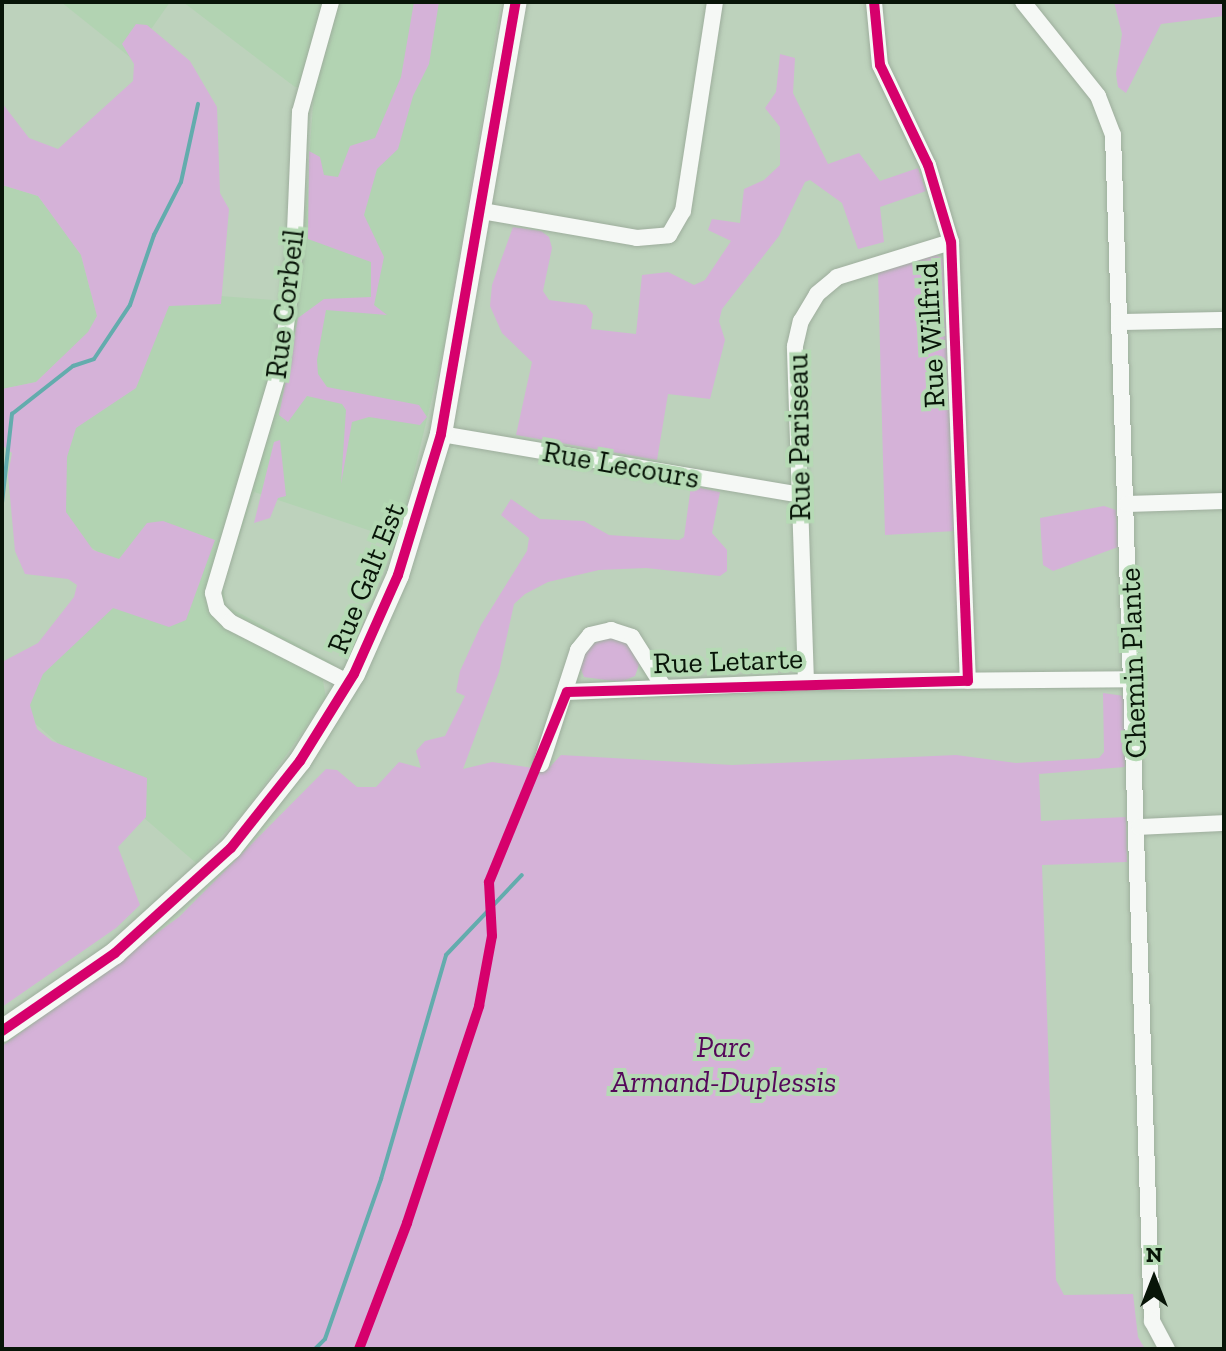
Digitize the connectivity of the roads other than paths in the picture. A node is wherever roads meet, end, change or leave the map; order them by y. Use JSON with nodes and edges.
{"nodes":[{"id":1,"x":331,"y":2,"type":"edge"},
{"id":2,"x":516,"y":2,"type":"edge"},
{"id":3,"x":715,"y":2,"type":"edge"},
{"id":4,"x":874,"y":2,"type":"edge"},
{"id":5,"x":1023,"y":2,"type":"edge"},
{"id":6,"x":482,"y":211,"type":"junction"},
{"id":7,"x":951,"y":242,"type":"junction"},
{"id":8,"x":1224,"y":320,"type":"edge"},
{"id":9,"x":1119,"y":322,"type":"junction"},
{"id":10,"x":441,"y":434,"type":"junction"},
{"id":11,"x":800,"y":495,"type":"junction"},
{"id":12,"x":1224,"y":501,"type":"edge"},
{"id":13,"x":1127,"y":504,"type":"junction"},
{"id":14,"x":1133,"y":679,"type":"junction"},
{"id":15,"x":968,"y":681,"type":"junction"},
{"id":16,"x":806,"y":682,"type":"junction"},
{"id":17,"x":349,"y":683,"type":"junction"},
{"id":18,"x":663,"y":686,"type":"junction"},
{"id":19,"x":567,"y":692,"type":"junction"},
{"id":20,"x":541,"y":764,"type":"dead end"},
{"id":21,"x":1224,"y":823,"type":"edge"},
{"id":22,"x":1139,"y":827,"type":"junction"},
{"id":23,"x":2,"y":1031,"type":"edge"},
{"id":24,"x":1167,"y":1349,"type":"edge"}],
"edges":[{"from":1,"to":17,"type":"street","name":"Rue Corbeil"},
{"from":2,"to":6,"type":"street","name":"Rue Galt Est"},
{"from":3,"to":6,"type":"street"},
{"from":4,"to":7,"type":"street","name":"Rue Wilfrid"},
{"from":5,"to":9,"type":"street","name":"Chemin Plante"},
{"from":6,"to":10,"type":"street","name":"Rue Galt Est"},
{"from":7,"to":11,"type":"street","name":"Rue Pariseau"},
{"from":7,"to":15,"type":"street","name":"Rue Wilfrid"},
{"from":8,"to":9,"type":"street"},
{"from":9,"to":13,"type":"street","name":"Chemin Plante"},
{"from":10,"to":11,"type":"street","name":"Rue Lecours"},
{"from":10,"to":17,"type":"street","name":"Rue Galt Est"},
{"from":11,"to":16,"type":"street","name":"Rue Pariseau"},
{"from":12,"to":13,"type":"street"},
{"from":13,"to":14,"type":"street","name":"Chemin Plante"},
{"from":14,"to":15,"type":"street","name":"Rue Letarte"},
{"from":14,"to":22,"type":"street","name":"Chemin Plante"},
{"from":15,"to":16,"type":"street","name":"Rue Letarte"},
{"from":16,"to":18,"type":"street","name":"Rue Letarte"},
{"from":17,"to":23,"type":"street","name":"Rue Galt Est"},
{"from":18,"to":19,"type":"street","name":"Rue Letarte"},
{"from":18,"to":19,"type":"street","name":"Rue Letarte"},
{"from":19,"to":20,"type":"street","name":"Rue Letarte"},
{"from":21,"to":22,"type":"street"},
{"from":22,"to":24,"type":"street","name":"Chemin Plante"}]}
